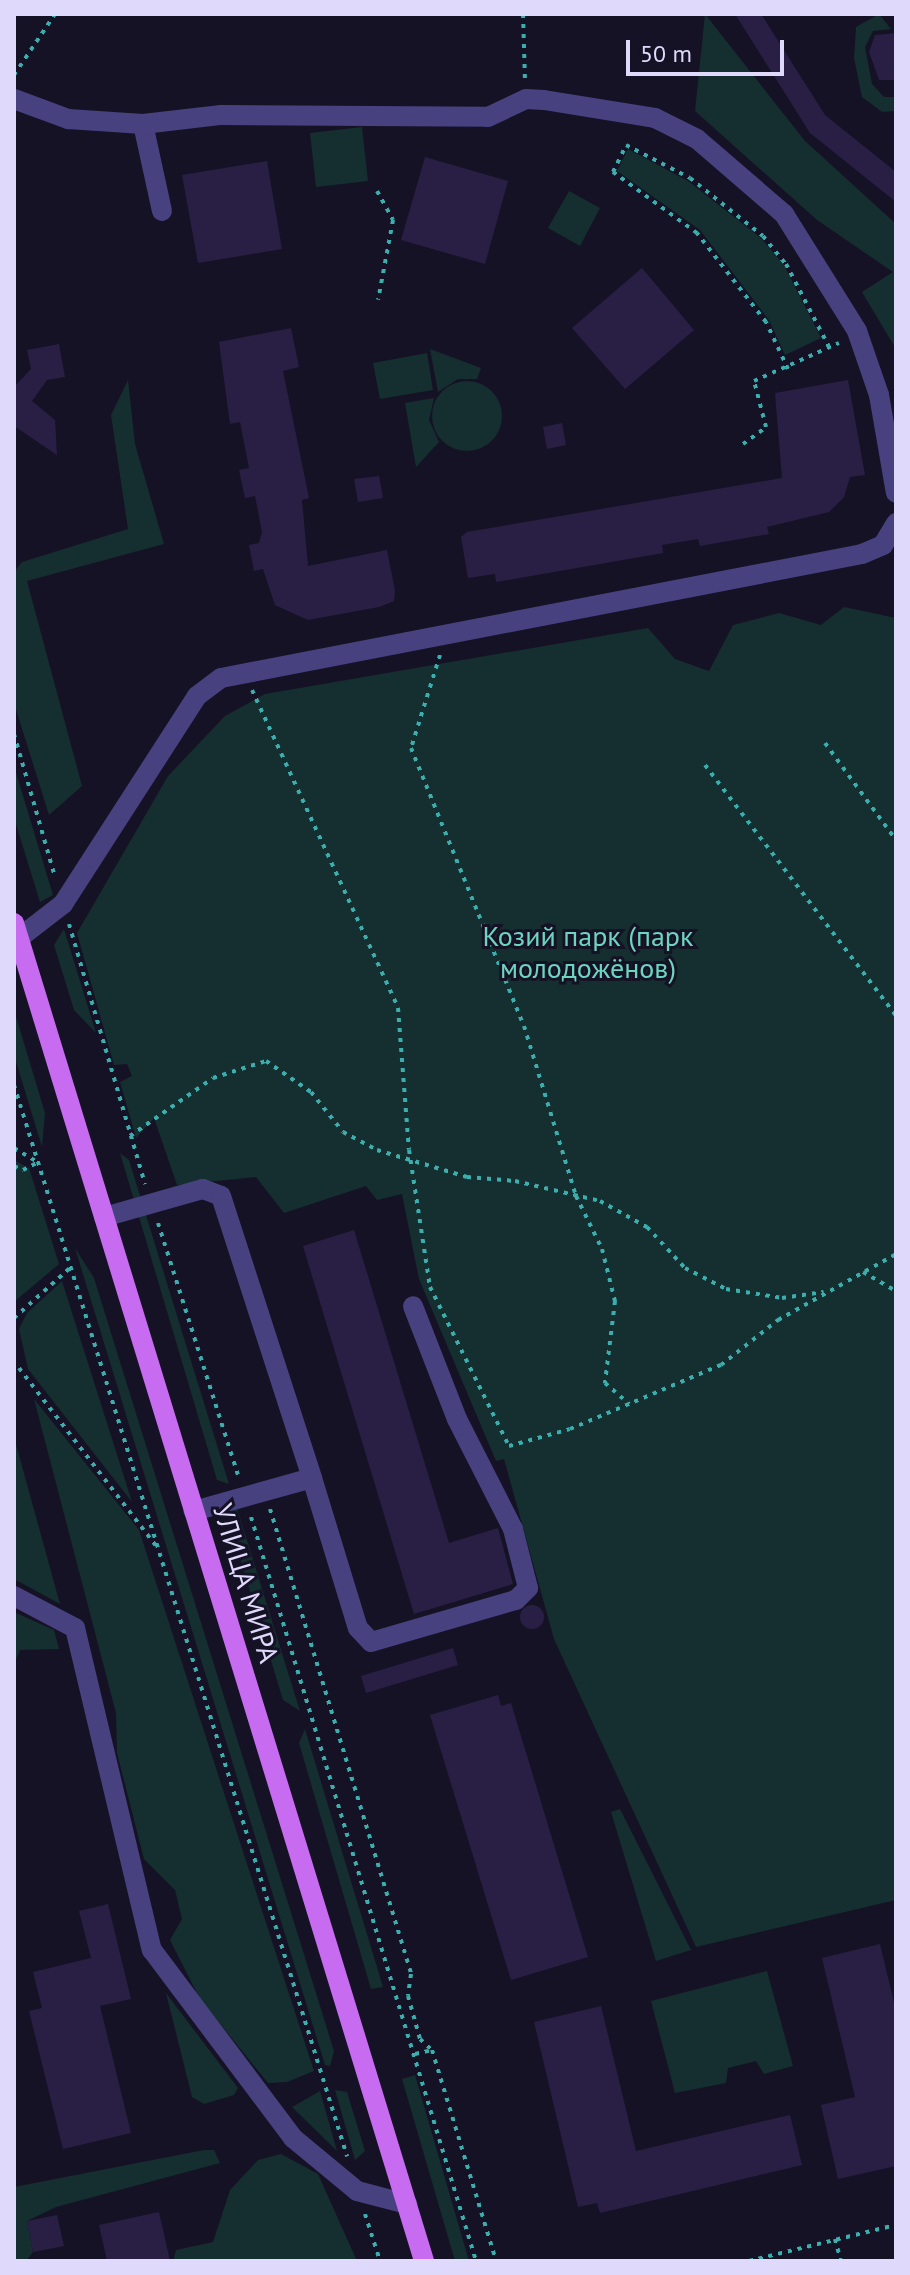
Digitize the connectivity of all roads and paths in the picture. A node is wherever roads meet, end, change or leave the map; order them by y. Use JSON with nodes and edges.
{"nodes":[{"id":1,"x":55,"y":14,"type":"edge"},
{"id":2,"x":523,"y":14,"type":"edge"},
{"id":3,"x":14,"y":75,"type":"edge"},
{"id":4,"x":14,"y":99,"type":"edge"},
{"id":5,"x":526,"y":99,"type":"junction"},
{"id":6,"x":143,"y":124,"type":"junction"},
{"id":7,"x":377,"y":191,"type":"dead end"},
{"id":8,"x":162,"y":211,"type":"dead end"},
{"id":9,"x":378,"y":300,"type":"dead end"},
{"id":10,"x":857,"y":331,"type":"junction"},
{"id":11,"x":830,"y":349,"type":"junction"},
{"id":12,"x":788,"y":369,"type":"junction"},
{"id":13,"x":743,"y":444,"type":"dead end"},
{"id":14,"x":896,"y":493,"type":"edge"},
{"id":15,"x":896,"y":523,"type":"edge"},
{"id":16,"x":447,"y":634,"type":"junction"},
{"id":17,"x":244,"y":673,"type":"junction"},
{"id":18,"x":14,"y":734,"type":"edge"},
{"id":19,"x":825,"y":743,"type":"dead end"},
{"id":20,"x":705,"y":765,"type":"dead end"},
{"id":21,"x":896,"y":840,"type":"edge"},
{"id":22,"x":63,"y":904,"type":"junction"},
{"id":23,"x":16,"y":930,"type":"edge"},
{"id":24,"x":896,"y":1016,"type":"edge"},
{"id":25,"x":14,"y":1085,"type":"edge"},
{"id":26,"x":130,"y":1136,"type":"junction"},
{"id":27,"x":14,"y":1148,"type":"edge"},
{"id":28,"x":411,"y":1156,"type":"junction"},
{"id":29,"x":39,"y":1162,"type":"junction"},
{"id":30,"x":14,"y":1166,"type":"edge"},
{"id":31,"x":576,"y":1196,"type":"junction"},
{"id":32,"x":152,"y":1204,"type":"junction"},
{"id":33,"x":104,"y":1217,"type":"junction"},
{"id":34,"x":896,"y":1254,"type":"edge"},
{"id":35,"x":71,"y":1267,"type":"junction"},
{"id":36,"x":863,"y":1272,"type":"junction"},
{"id":37,"x":829,"y":1291,"type":"junction"},
{"id":38,"x":896,"y":1291,"type":"edge"},
{"id":39,"x":413,"y":1306,"type":"dead end"},
{"id":40,"x":14,"y":1318,"type":"edge"},
{"id":41,"x":19,"y":1368,"type":"dead end"},
{"id":42,"x":629,"y":1404,"type":"junction"},
{"id":43,"x":312,"y":1478,"type":"junction"},
{"id":44,"x":254,"y":1494,"type":"junction"},
{"id":45,"x":194,"y":1511,"type":"junction"},
{"id":46,"x":159,"y":1549,"type":"junction"},
{"id":47,"x":14,"y":1596,"type":"edge"},
{"id":48,"x":432,"y":2050,"type":"junction"},
{"id":49,"x":413,"y":2054,"type":"junction"},
{"id":50,"x":357,"y":2191,"type":"junction"},
{"id":51,"x":407,"y":2204,"type":"junction"},
{"id":52,"x":896,"y":2225,"type":"edge"},
{"id":53,"x":835,"y":2239,"type":"junction"},
{"id":54,"x":380,"y":2261,"type":"edge"},
{"id":55,"x":424,"y":2261,"type":"edge"},
{"id":56,"x":476,"y":2261,"type":"edge"},
{"id":57,"x":496,"y":2261,"type":"edge"},
{"id":58,"x":749,"y":2261,"type":"edge"},
{"id":59,"x":841,"y":2261,"type":"edge"}],
"edges":[{"from":1,"to":3,"type":"path"},
{"from":2,"to":5,"type":"path"},
{"from":4,"to":6,"type":"lane"},
{"from":5,"to":6,"type":"lane"},
{"from":5,"to":10,"type":"lane"},
{"from":6,"to":8,"type":"lane"},
{"from":7,"to":9,"type":"path"},
{"from":10,"to":11,"type":"path"},
{"from":10,"to":14,"type":"lane"},
{"from":11,"to":12,"type":"path"},
{"from":11,"to":12,"type":"path"},
{"from":12,"to":13,"type":"path"},
{"from":15,"to":16,"type":"lane"},
{"from":16,"to":17,"type":"lane"},
{"from":16,"to":31,"type":"path"},
{"from":17,"to":22,"type":"lane"},
{"from":17,"to":28,"type":"path"},
{"from":18,"to":22,"type":"path"},
{"from":19,"to":21,"type":"path"},
{"from":20,"to":24,"type":"path"},
{"from":22,"to":23,"type":"lane"},
{"from":22,"to":26,"type":"path"},
{"from":23,"to":33,"type":"main road","name":"УЛИЦА МИРА"},
{"from":25,"to":29,"type":"path"},
{"from":26,"to":28,"type":"path"},
{"from":26,"to":32,"type":"path"},
{"from":27,"to":29,"type":"path"},
{"from":28,"to":31,"type":"path"},
{"from":28,"to":42,"type":"path"},
{"from":29,"to":30,"type":"path"},
{"from":29,"to":35,"type":"path"},
{"from":31,"to":37,"type":"path"},
{"from":31,"to":42,"type":"path"},
{"from":32,"to":33,"type":"lane"},
{"from":32,"to":43,"type":"lane"},
{"from":32,"to":44,"type":"path"},
{"from":33,"to":45,"type":"main road","name":"УЛИЦА МИРА"},
{"from":34,"to":36,"type":"path"},
{"from":35,"to":40,"type":"path"},
{"from":35,"to":46,"type":"path"},
{"from":36,"to":37,"type":"path"},
{"from":36,"to":38,"type":"path"},
{"from":37,"to":42,"type":"path"},
{"from":39,"to":43,"type":"lane"},
{"from":41,"to":46,"type":"path"},
{"from":43,"to":44,"type":"lane"},
{"from":44,"to":45,"type":"lane"},
{"from":44,"to":48,"type":"path"},
{"from":44,"to":49,"type":"path"},
{"from":45,"to":51,"type":"main road","name":"УЛИЦА МИРА"},
{"from":46,"to":50,"type":"path"},
{"from":47,"to":50,"type":"lane"},
{"from":48,"to":49,"type":"path"},
{"from":48,"to":57,"type":"path"},
{"from":49,"to":56,"type":"path"},
{"from":50,"to":51,"type":"lane"},
{"from":50,"to":54,"type":"path"},
{"from":51,"to":55,"type":"main road","name":"УЛИЦА МИРА"},
{"from":52,"to":53,"type":"path"},
{"from":53,"to":58,"type":"path"},
{"from":53,"to":59,"type":"path"}]}
